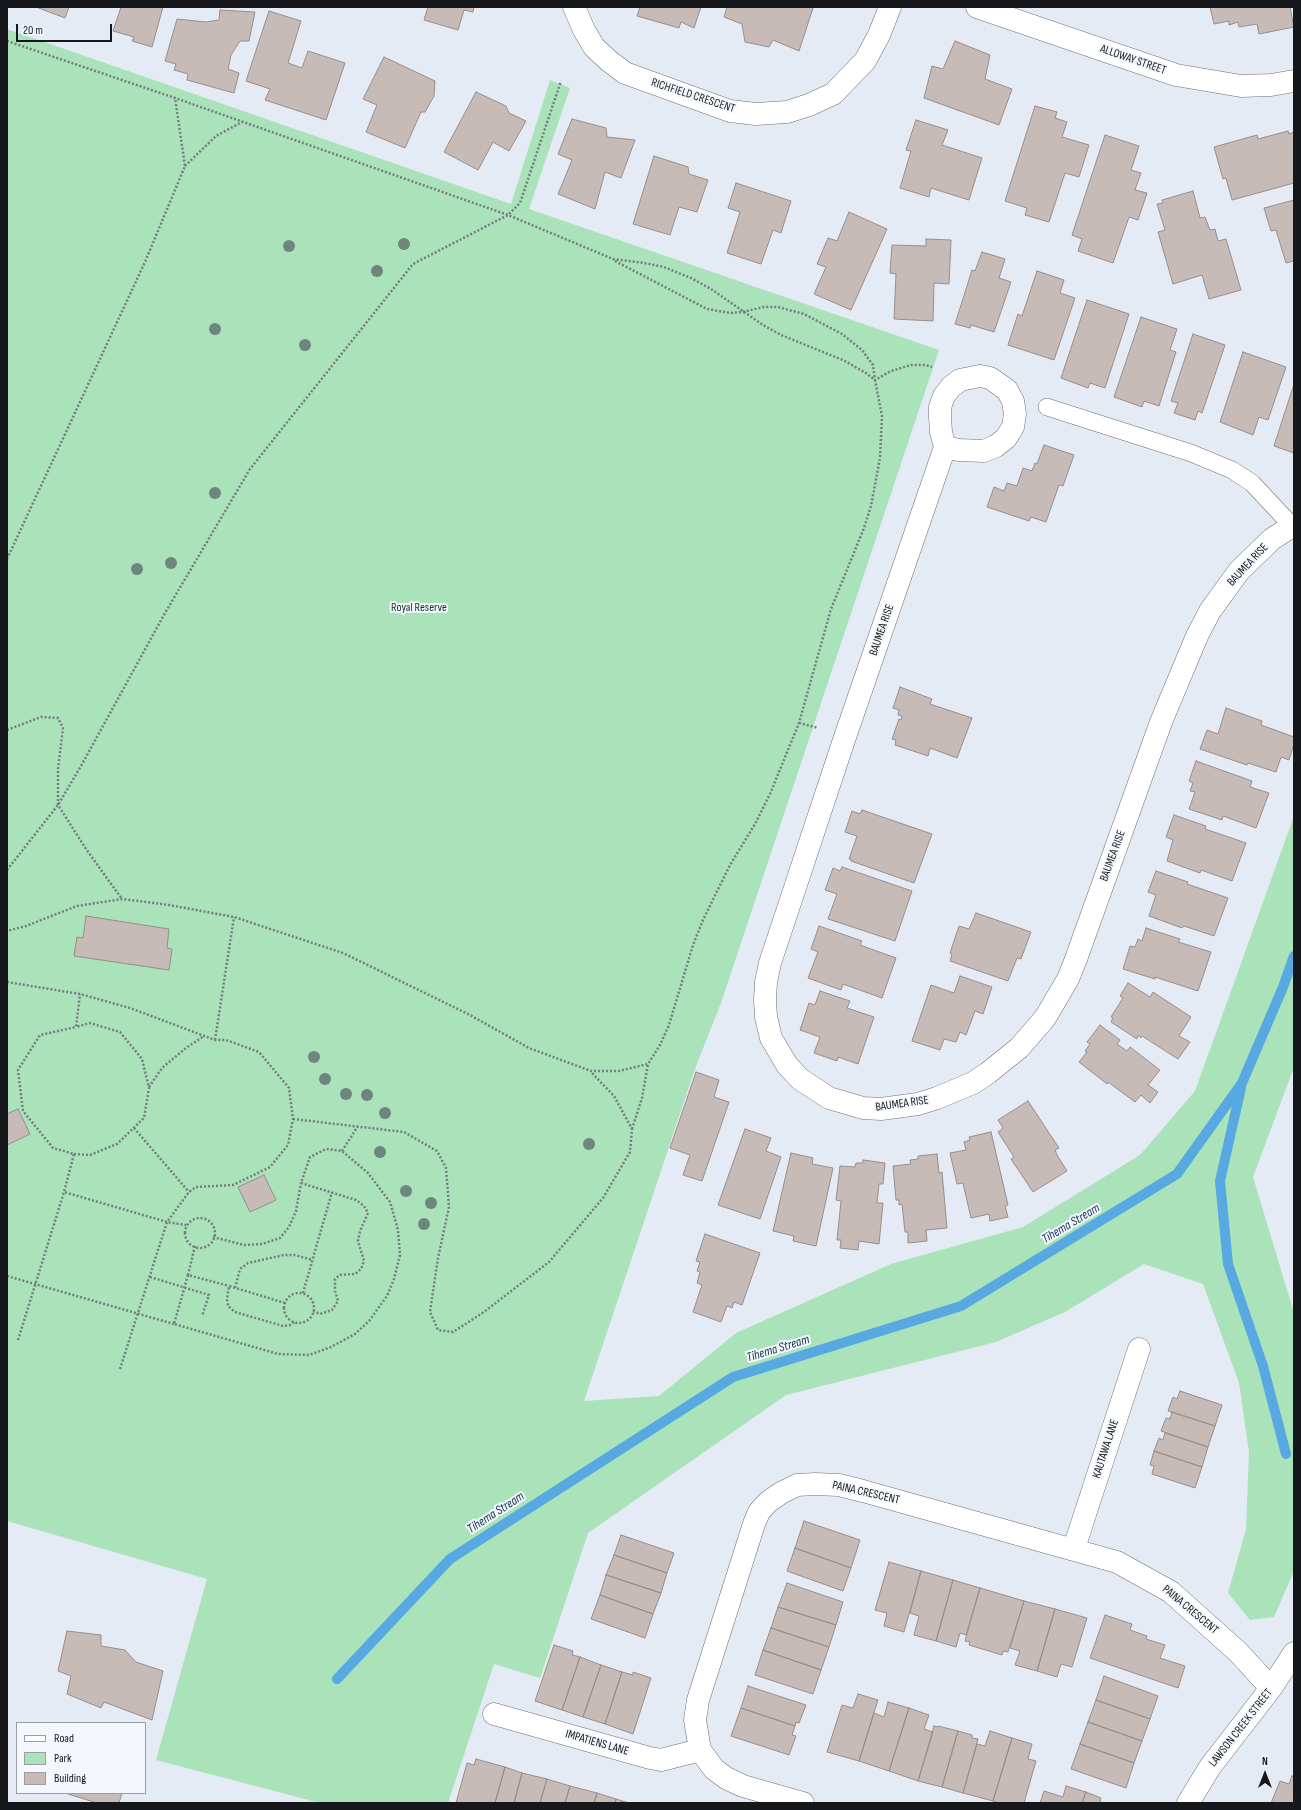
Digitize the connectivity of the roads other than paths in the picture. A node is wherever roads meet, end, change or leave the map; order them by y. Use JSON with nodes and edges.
{"nodes":[{"id":1,"x":574,"y":7,"type":"edge"},
{"id":2,"x":890,"y":7,"type":"edge"},
{"id":3,"x":977,"y":7,"type":"edge"},
{"id":4,"x":1294,"y":81,"type":"edge"},
{"id":5,"x":1047,"y":407,"type":"dead end"},
{"id":6,"x":945,"y":447,"type":"dead end"},
{"id":7,"x":1293,"y":525,"type":"edge"},
{"id":8,"x":1139,"y":1349,"type":"dead end"},
{"id":9,"x":1074,"y":1548,"type":"junction"},
{"id":10,"x":1294,"y":1653,"type":"edge"},
{"id":11,"x":1272,"y":1688,"type":"junction"},
{"id":12,"x":494,"y":1714,"type":"dead end"},
{"id":13,"x":700,"y":1750,"type":"junction"},
{"id":14,"x":803,"y":1803,"type":"edge"},
{"id":15,"x":1188,"y":1803,"type":"edge"}],
"edges":[{"from":1,"to":2,"type":"street","name":"RICHFIELD CRESCENT"},
{"from":3,"to":4,"type":"street","name":"ALLOWAY STREET"},
{"from":5,"to":7,"type":"lane"},
{"from":6,"to":7,"type":"street","name":"BAUMEA RISE"},
{"from":8,"to":9,"type":"street","name":"KAUTAWA LANE"},
{"from":9,"to":11,"type":"street","name":"PAINA CRESCENT"},
{"from":9,"to":13,"type":"street","name":"PAINA CRESCENT"},
{"from":10,"to":11,"type":"street","name":"LAWSON CREEK STREET"},
{"from":11,"to":15,"type":"street","name":"LAWSON CREEK STREET"},
{"from":12,"to":13,"type":"street","name":"IMPATIENS LANE"},
{"from":13,"to":14,"type":"street","name":"PAINA CRESCENT"}]}
